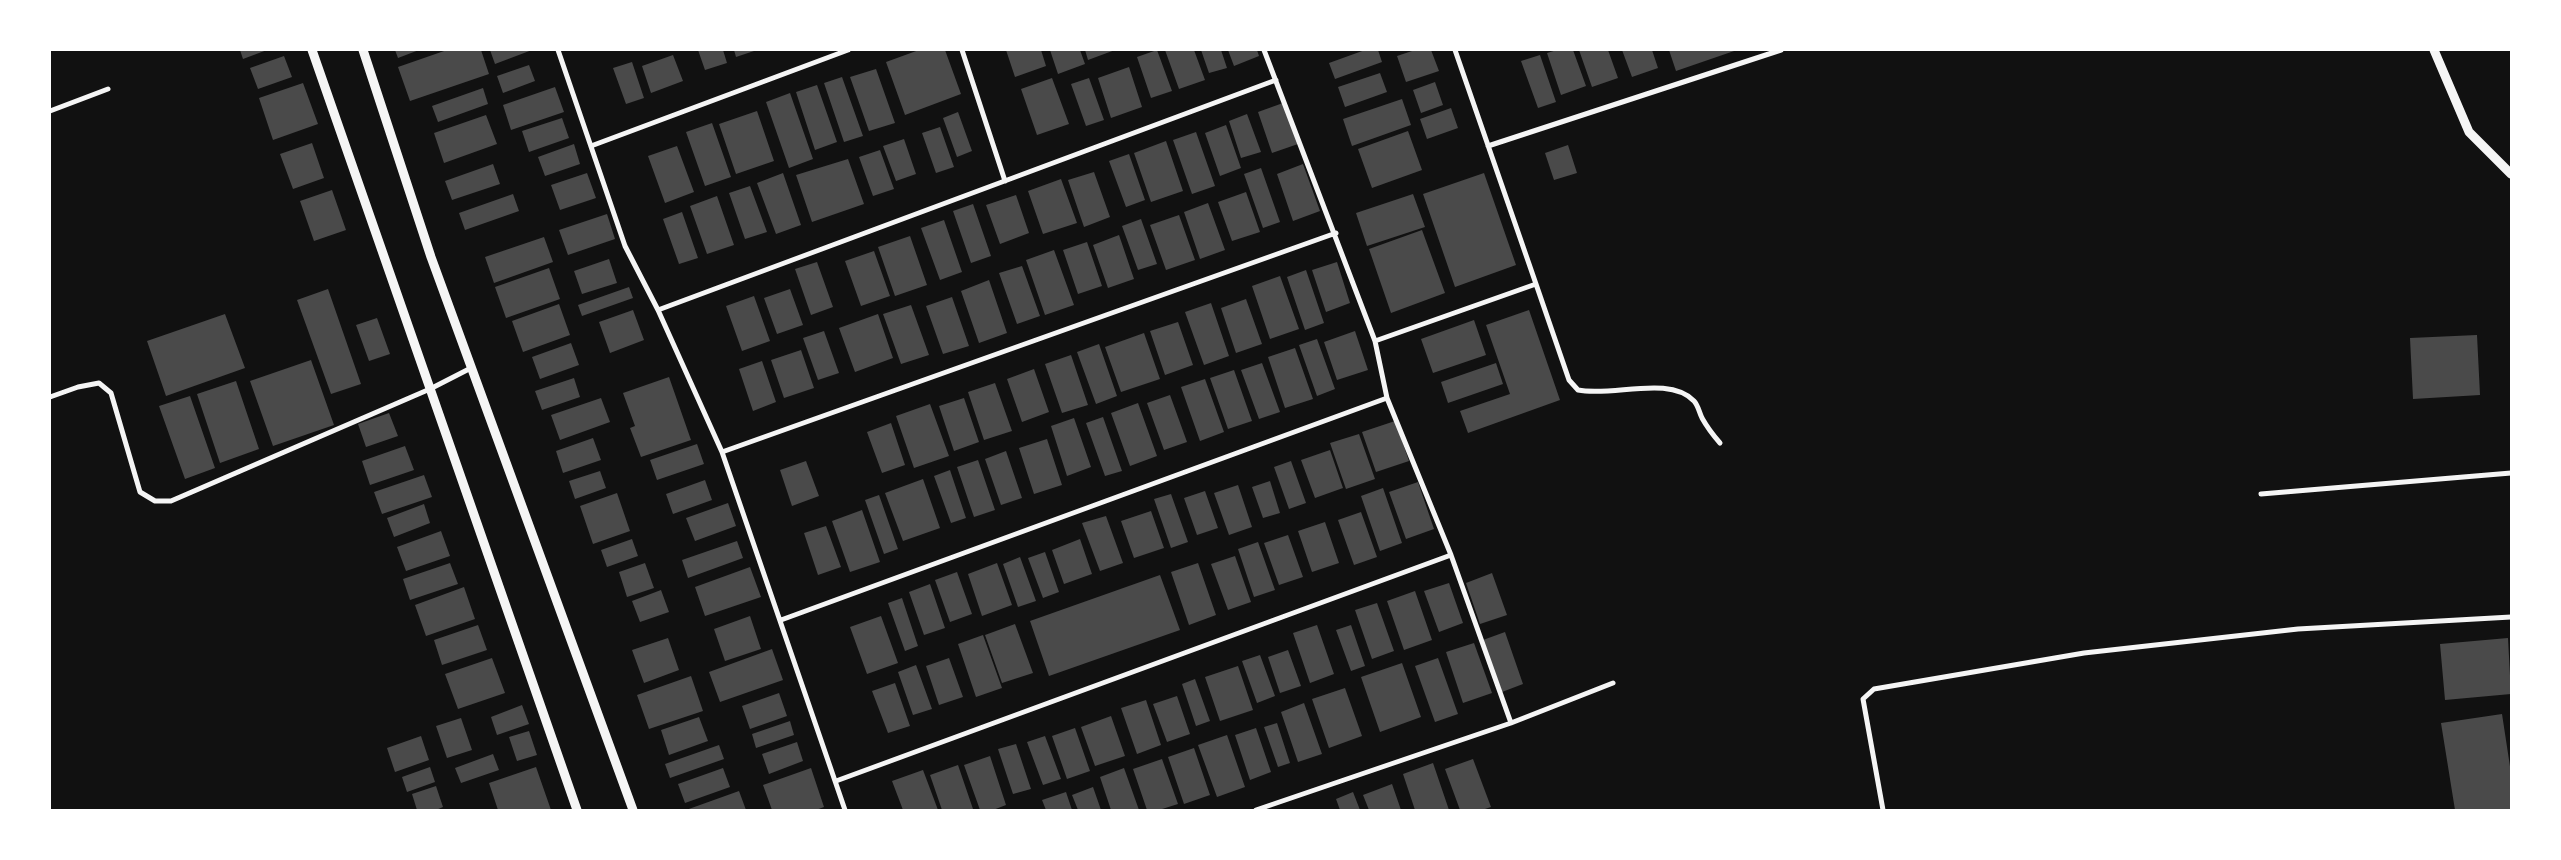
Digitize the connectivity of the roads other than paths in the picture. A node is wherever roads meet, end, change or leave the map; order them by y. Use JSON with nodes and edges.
{"nodes":[{"id":1,"x":312,"y":50,"type":"edge"},
{"id":2,"x":363,"y":50,"type":"edge"},
{"id":3,"x":558,"y":50,"type":"edge"},
{"id":4,"x":848,"y":50,"type":"edge"},
{"id":5,"x":962,"y":50,"type":"edge"},
{"id":6,"x":1264,"y":50,"type":"edge"},
{"id":7,"x":1455,"y":50,"type":"edge"},
{"id":8,"x":1781,"y":50,"type":"edge"},
{"id":9,"x":2434,"y":50,"type":"edge"},
{"id":10,"x":1276,"y":80,"type":"junction"},
{"id":11,"x":108,"y":89,"type":"dead end"},
{"id":12,"x":50,"y":111,"type":"edge"},
{"id":13,"x":591,"y":146,"type":"junction"},
{"id":14,"x":1488,"y":146,"type":"junction"},
{"id":15,"x":2511,"y":174,"type":"edge"},
{"id":16,"x":1005,"y":181,"type":"junction"},
{"id":17,"x":1336,"y":233,"type":"junction"},
{"id":18,"x":1536,"y":284,"type":"junction"},
{"id":19,"x":658,"y":310,"type":"junction"},
{"id":20,"x":1375,"y":341,"type":"junction"},
{"id":21,"x":471,"y":368,"type":"junction"},
{"id":22,"x":430,"y":389,"type":"junction"},
{"id":23,"x":50,"y":397,"type":"edge"},
{"id":24,"x":1387,"y":398,"type":"junction"},
{"id":25,"x":1720,"y":443,"type":"dead end"},
{"id":26,"x":722,"y":452,"type":"junction"},
{"id":27,"x":2511,"y":473,"type":"edge"},
{"id":28,"x":2261,"y":494,"type":"dead end"},
{"id":29,"x":1451,"y":554,"type":"junction"},
{"id":30,"x":2511,"y":617,"type":"edge"},
{"id":31,"x":781,"y":620,"type":"junction"},
{"id":32,"x":1613,"y":683,"type":"dead end"},
{"id":33,"x":1511,"y":724,"type":"junction"},
{"id":34,"x":836,"y":781,"type":"junction"},
{"id":35,"x":577,"y":810,"type":"edge"},
{"id":36,"x":633,"y":810,"type":"edge"},
{"id":37,"x":845,"y":810,"type":"edge"},
{"id":38,"x":1256,"y":810,"type":"edge"},
{"id":39,"x":1883,"y":810,"type":"edge"}],
"edges":[{"from":1,"to":22,"type":"street"},
{"from":2,"to":21,"type":"street"},
{"from":3,"to":13,"type":"street"},
{"from":4,"to":13,"type":"street"},
{"from":5,"to":16,"type":"street"},
{"from":6,"to":10,"type":"street"},
{"from":7,"to":14,"type":"street"},
{"from":8,"to":14,"type":"street"},
{"from":9,"to":15,"type":"street"},
{"from":10,"to":16,"type":"street"},
{"from":10,"to":17,"type":"street"},
{"from":11,"to":12,"type":"street"},
{"from":13,"to":19,"type":"street"},
{"from":14,"to":18,"type":"street"},
{"from":16,"to":19,"type":"street"},
{"from":17,"to":20,"type":"street"},
{"from":17,"to":26,"type":"street"},
{"from":18,"to":20,"type":"street"},
{"from":18,"to":25,"type":"street"},
{"from":19,"to":26,"type":"street"},
{"from":20,"to":24,"type":"street"},
{"from":21,"to":22,"type":"street"},
{"from":21,"to":36,"type":"street"},
{"from":22,"to":23,"type":"street"},
{"from":22,"to":35,"type":"street"},
{"from":24,"to":29,"type":"street"},
{"from":24,"to":31,"type":"street"},
{"from":26,"to":31,"type":"street"},
{"from":27,"to":28,"type":"street"},
{"from":29,"to":33,"type":"street"},
{"from":29,"to":34,"type":"street"},
{"from":30,"to":39,"type":"street"},
{"from":31,"to":34,"type":"street"},
{"from":32,"to":33,"type":"street"},
{"from":33,"to":38,"type":"street"},
{"from":34,"to":37,"type":"street"}]}
